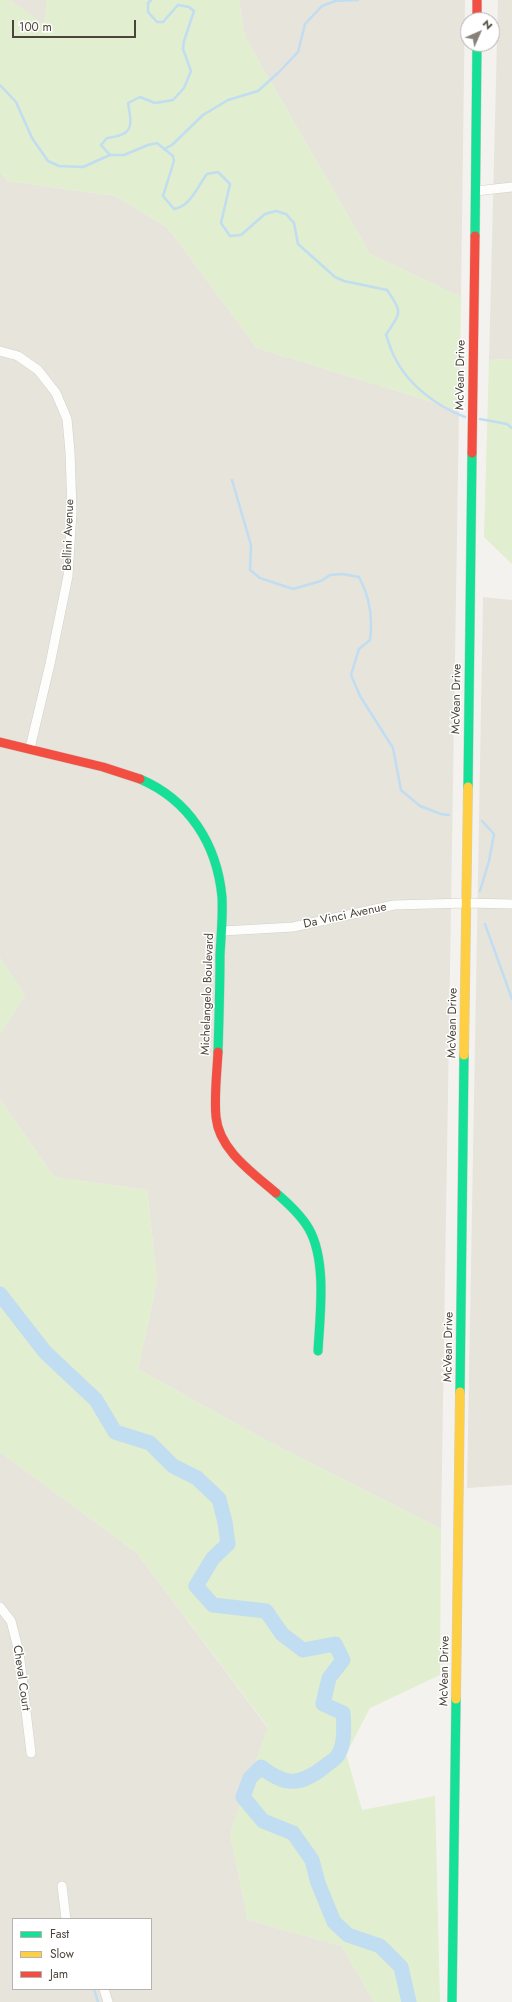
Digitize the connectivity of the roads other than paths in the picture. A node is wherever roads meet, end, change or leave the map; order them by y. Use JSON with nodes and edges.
{"nodes":[{"id":1,"x":477,"y":0,"type":"edge"},
{"id":2,"x":477,"y":12,"type":"edge"},
{"id":3,"x":477,"y":52,"type":"edge"},
{"id":4,"x":512,"y":187,"type":"edge"},
{"id":5,"x":476,"y":191,"type":"junction"},
{"id":6,"x":0,"y":351,"type":"edge"},
{"id":7,"x":0,"y":742,"type":"edge"},
{"id":8,"x":30,"y":748,"type":"junction"},
{"id":9,"x":467,"y":903,"type":"junction"},
{"id":10,"x":512,"y":904,"type":"edge"},
{"id":11,"x":223,"y":931,"type":"junction"},
{"id":12,"x":318,"y":1351,"type":"dead end"},
{"id":13,"x":0,"y":1607,"type":"edge"},
{"id":14,"x":31,"y":1753,"type":"dead end"},
{"id":15,"x":62,"y":1886,"type":"dead end"},
{"id":16,"x":66,"y":1918,"type":"edge"},
{"id":17,"x":104,"y":1990,"type":"edge"},
{"id":18,"x":108,"y":2002,"type":"edge"},
{"id":19,"x":452,"y":2002,"type":"edge"}],
"edges":[{"from":1,"to":2,"type":"main road"},
{"from":3,"to":5,"type":"main road","name":"McVean Drive"},
{"from":4,"to":5,"type":"street"},
{"from":5,"to":9,"type":"main road","name":"McVean Drive"},
{"from":6,"to":8,"type":"street","name":"Bellini Avenue"},
{"from":7,"to":8,"type":"main road","name":"Michelangelo Boulevard"},
{"from":8,"to":11,"type":"main road","name":"Michelangelo Boulevard"},
{"from":9,"to":10,"type":"street","name":"Da Vinci Avenue"},
{"from":9,"to":11,"type":"street","name":"Da Vinci Avenue"},
{"from":9,"to":19,"type":"main road","name":"McVean Drive"},
{"from":11,"to":12,"type":"main road","name":"Michelangelo Boulevard"},
{"from":13,"to":14,"type":"street","name":"Cheval Court"},
{"from":15,"to":16,"type":"street"},
{"from":17,"to":18,"type":"street"}]}
